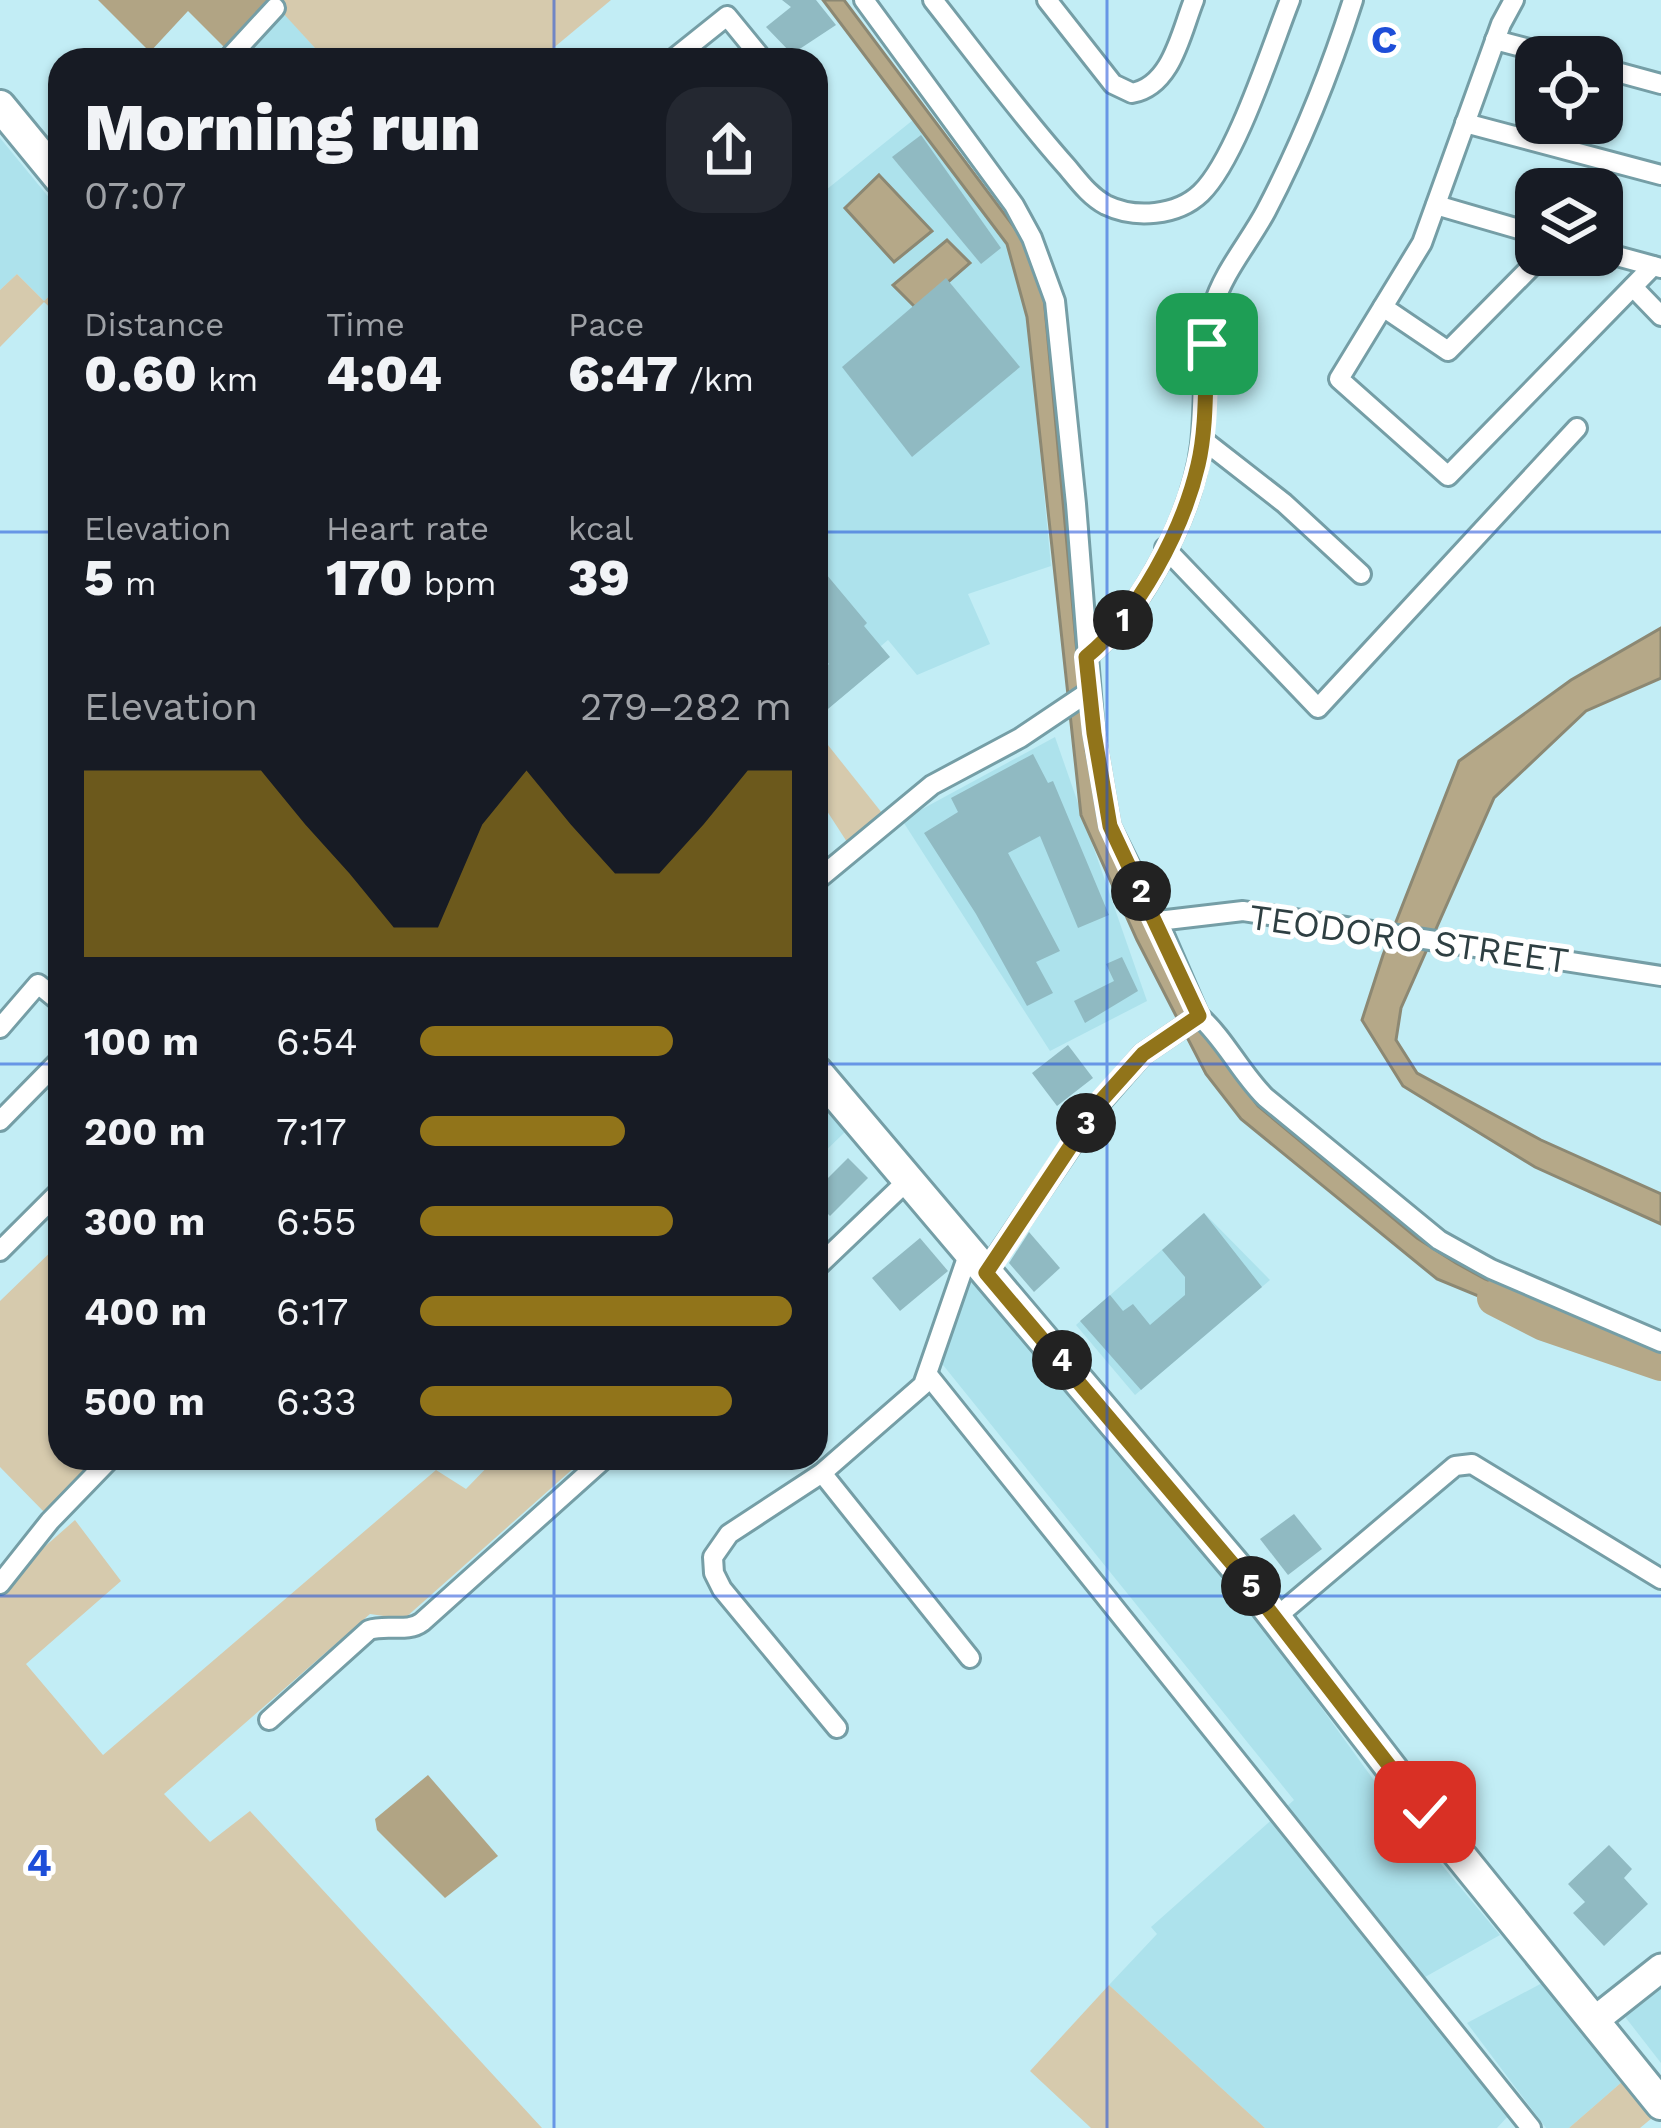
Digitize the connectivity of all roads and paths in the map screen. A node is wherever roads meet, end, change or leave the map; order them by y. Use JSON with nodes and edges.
{"nodes":[{"id":1,"x":864,"y":0,"type":"edge"},
{"id":2,"x":933,"y":0,"type":"edge"},
{"id":3,"x":1047,"y":0,"type":"edge"},
{"id":4,"x":1194,"y":0,"type":"edge"},
{"id":5,"x":1290,"y":0,"type":"edge"},
{"id":6,"x":1353,"y":0,"type":"edge"},
{"id":7,"x":1514,"y":0,"type":"edge"},
{"id":8,"x":275,"y":8,"type":"dead end"},
{"id":9,"x":1496,"y":40,"type":"junction"},
{"id":10,"x":1515,"y":45,"type":"edge"},
{"id":11,"x":238,"y":48,"type":"edge"},
{"id":12,"x":687,"y":48,"type":"edge"},
{"id":13,"x":753,"y":48,"type":"edge"},
{"id":14,"x":1623,"y":74,"type":"edge"},
{"id":15,"x":1661,"y":84,"type":"edge"},
{"id":16,"x":0,"y":106,"type":"edge"},
{"id":17,"x":1466,"y":123,"type":"junction"},
{"id":18,"x":48,"y":164,"type":"edge"},
{"id":19,"x":1661,"y":175,"type":"edge"},
{"id":20,"x":1436,"y":205,"type":"junction"},
{"id":21,"x":1515,"y":228,"type":"edge"},
{"id":22,"x":1623,"y":258,"type":"edge"},
{"id":23,"x":1657,"y":267,"type":"edge"},
{"id":24,"x":1522,"y":276,"type":"edge"},
{"id":25,"x":1633,"y":287,"type":"junction"},
{"id":26,"x":1383,"y":307,"type":"junction"},
{"id":27,"x":1661,"y":316,"type":"edge"},
{"id":28,"x":1577,"y":428,"type":"dead end"},
{"id":29,"x":1202,"y":439,"type":"junction"},
{"id":30,"x":1165,"y":548,"type":"junction"},
{"id":31,"x":1361,"y":574,"type":"dead end"},
{"id":32,"x":1086,"y":657,"type":"junction"},
{"id":33,"x":1090,"y":691,"type":"junction"},
{"id":34,"x":828,"y":870,"type":"edge"},
{"id":35,"x":1158,"y":921,"type":"junction"},
{"id":36,"x":1661,"y":976,"type":"edge"},
{"id":37,"x":48,"y":992,"type":"edge"},
{"id":38,"x":1199,"y":1016,"type":"junction"},
{"id":39,"x":0,"y":1028,"type":"edge"},
{"id":40,"x":48,"y":1072,"type":"edge"},
{"id":41,"x":828,"y":1085,"type":"edge"},
{"id":42,"x":0,"y":1121,"type":"edge"},
{"id":43,"x":908,"y":1180,"type":"junction"},
{"id":44,"x":48,"y":1203,"type":"edge"},
{"id":45,"x":0,"y":1251,"type":"edge"},
{"id":46,"x":828,"y":1257,"type":"edge"},
{"id":47,"x":978,"y":1263,"type":"junction"},
{"id":48,"x":1661,"y":1342,"type":"edge"},
{"id":49,"x":928,"y":1375,"type":"junction"},
{"id":50,"x":828,"y":1468,"type":"edge"},
{"id":51,"x":99,"y":1470,"type":"edge"},
{"id":52,"x":592,"y":1470,"type":"edge"},
{"id":53,"x":826,"y":1470,"type":"edge"},
{"id":54,"x":822,"y":1473,"type":"junction"},
{"id":55,"x":1661,"y":1579,"type":"edge"},
{"id":56,"x":0,"y":1584,"type":"edge"},
{"id":57,"x":1275,"y":1618,"type":"junction"},
{"id":58,"x":970,"y":1658,"type":"dead end"},
{"id":59,"x":268,"y":1720,"type":"dead end"},
{"id":60,"x":837,"y":1728,"type":"dead end"},
{"id":61,"x":1661,"y":1968,"type":"edge"},
{"id":62,"x":1594,"y":2021,"type":"junction"},
{"id":63,"x":1661,"y":2104,"type":"edge"},
{"id":64,"x":1531,"y":2128,"type":"edge"}],
"edges":[{"from":1,"to":32,"type":"street"},
{"from":2,"to":5,"type":"street"},
{"from":3,"to":4,"type":"street"},
{"from":6,"to":29,"type":"street"},
{"from":7,"to":9,"type":"street"},
{"from":8,"to":11,"type":"street"},
{"from":9,"to":10,"type":"street"},
{"from":9,"to":17,"type":"street"},
{"from":12,"to":13,"type":"street"},
{"from":14,"to":15,"type":"street"},
{"from":16,"to":18,"type":"main road"},
{"from":17,"to":19,"type":"street"},
{"from":17,"to":20,"type":"street"},
{"from":20,"to":21,"type":"street"},
{"from":20,"to":26,"type":"street"},
{"from":22,"to":23,"type":"street"},
{"from":23,"to":25,"type":"street"},
{"from":24,"to":26,"type":"street"},
{"from":25,"to":26,"type":"street"},
{"from":25,"to":27,"type":"street"},
{"from":28,"to":30,"type":"street"},
{"from":29,"to":30,"type":"street"},
{"from":29,"to":31,"type":"street"},
{"from":30,"to":32,"type":"street"},
{"from":32,"to":33,"type":"street"},
{"from":33,"to":34,"type":"street"},
{"from":33,"to":35,"type":"street"},
{"from":35,"to":36,"type":"street","name":"TEODORO STREET"},
{"from":35,"to":38,"type":"street"},
{"from":37,"to":39,"type":"street"},
{"from":38,"to":47,"type":"street"},
{"from":38,"to":48,"type":"street"},
{"from":40,"to":42,"type":"street"},
{"from":41,"to":43,"type":"main road"},
{"from":43,"to":46,"type":"street"},
{"from":43,"to":47,"type":"main road"},
{"from":44,"to":45,"type":"street"},
{"from":47,"to":49,"type":"street"},
{"from":47,"to":57,"type":"main road"},
{"from":49,"to":50,"type":"street"},
{"from":49,"to":64,"type":"street"},
{"from":51,"to":56,"type":"street"},
{"from":52,"to":59,"type":"street"},
{"from":53,"to":54,"type":"street"},
{"from":54,"to":58,"type":"street"},
{"from":54,"to":60,"type":"street"},
{"from":55,"to":57,"type":"street"},
{"from":57,"to":62,"type":"main road"},
{"from":61,"to":62,"type":"main road"},
{"from":62,"to":63,"type":"main road"}]}
